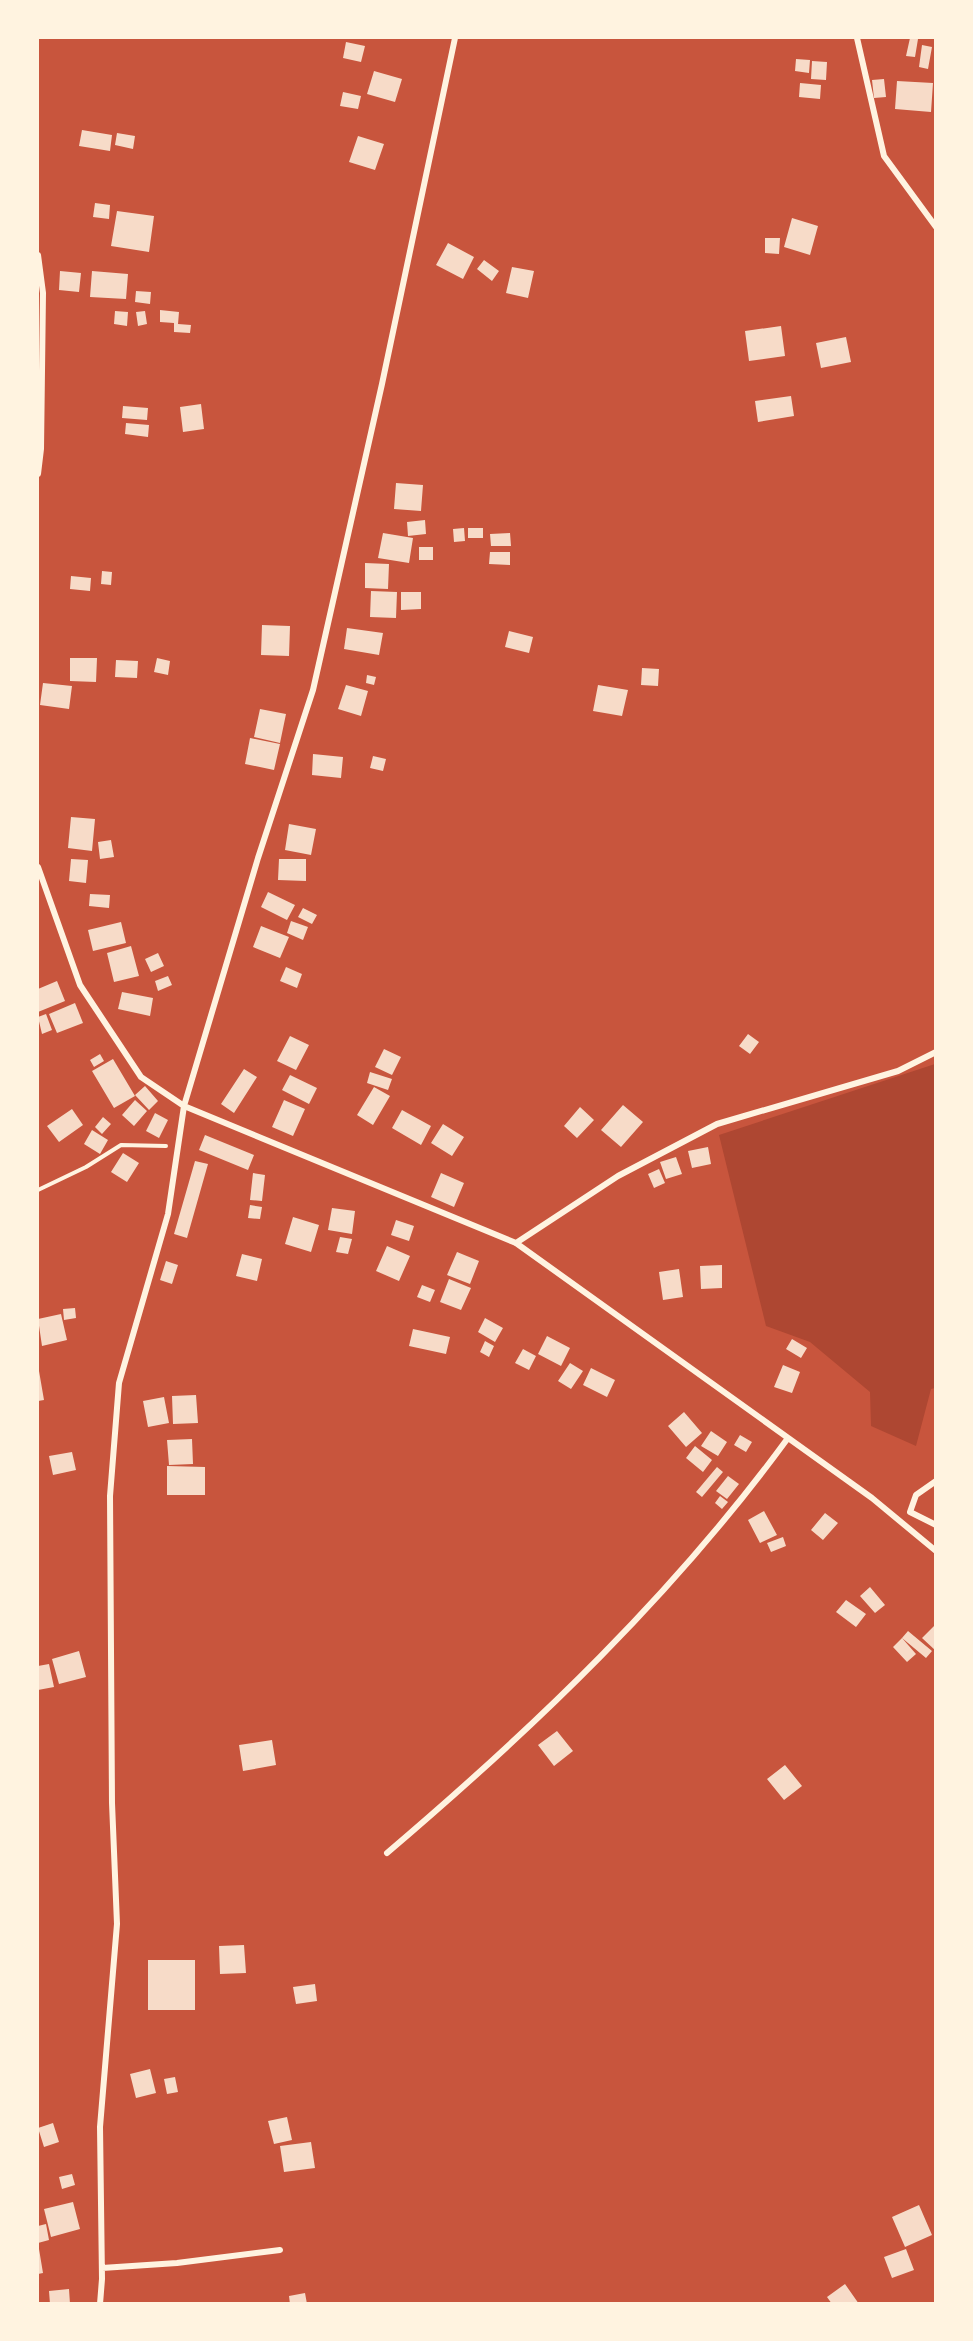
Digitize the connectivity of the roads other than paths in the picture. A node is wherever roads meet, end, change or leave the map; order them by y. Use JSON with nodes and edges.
{"nodes":[{"id":1,"x":455,"y":38,"type":"edge"},
{"id":2,"x":857,"y":38,"type":"edge"},
{"id":3,"x":936,"y":227,"type":"edge"},
{"id":4,"x":38,"y":255,"type":"edge"},
{"id":5,"x":38,"y":474,"type":"edge"},
{"id":6,"x":38,"y":867,"type":"edge"},
{"id":7,"x":936,"y":1052,"type":"edge"},
{"id":8,"x":184,"y":1106,"type":"junction"},
{"id":9,"x":516,"y":1243,"type":"junction"},
{"id":10,"x":788,"y":1438,"type":"junction"},
{"id":11,"x":936,"y":1481,"type":"edge"},
{"id":12,"x":936,"y":1525,"type":"edge"},
{"id":13,"x":936,"y":1551,"type":"edge"},
{"id":14,"x":387,"y":1853,"type":"dead end"},
{"id":15,"x":280,"y":2250,"type":"dead end"},
{"id":16,"x":102,"y":2268,"type":"junction"},
{"id":17,"x":100,"y":2304,"type":"edge"}],
"edges":[{"from":1,"to":8,"type":"street"},
{"from":2,"to":3,"type":"street"},
{"from":4,"to":5,"type":"street"},
{"from":6,"to":8,"type":"street"},
{"from":7,"to":9,"type":"street"},
{"from":8,"to":9,"type":"street"},
{"from":8,"to":16,"type":"street"},
{"from":9,"to":10,"type":"street"},
{"from":10,"to":13,"type":"street"},
{"from":10,"to":14,"type":"street"},
{"from":11,"to":12,"type":"street"},
{"from":15,"to":16,"type":"street"},
{"from":16,"to":17,"type":"street"}]}
